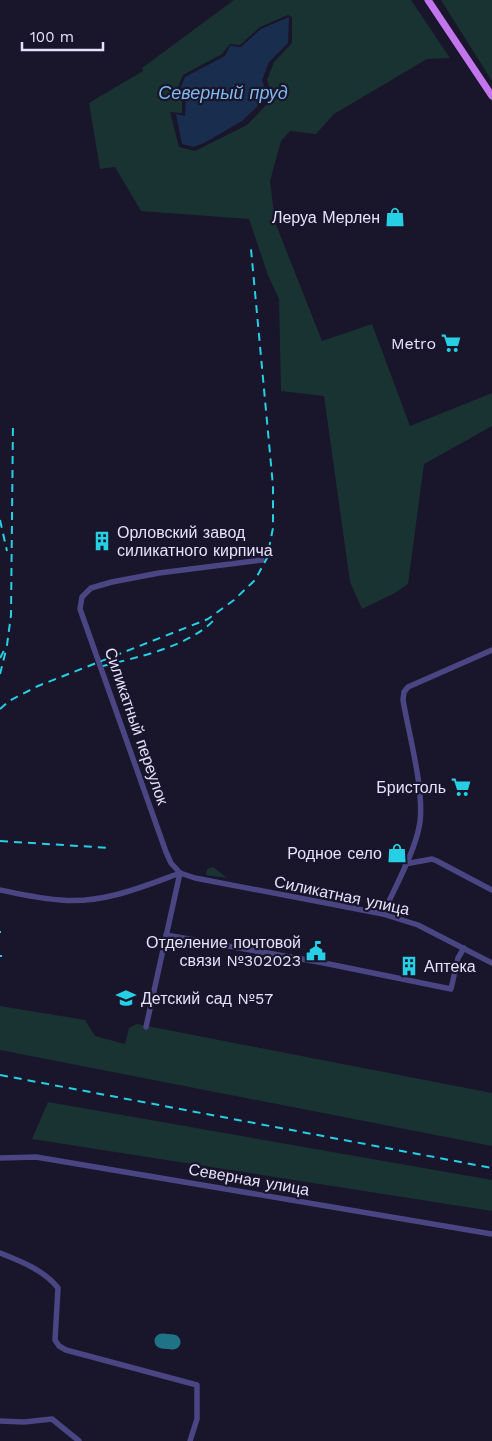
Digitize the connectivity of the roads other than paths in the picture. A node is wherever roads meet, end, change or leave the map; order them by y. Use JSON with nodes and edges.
{"nodes":[{"id":1,"x":428,"y":0,"type":"edge"},
{"id":2,"x":492,"y":96,"type":"edge"},
{"id":3,"x":262,"y":560,"type":"dead end"},
{"id":4,"x":492,"y":650,"type":"edge"},
{"id":5,"x":405,"y":864,"type":"junction"},
{"id":6,"x":180,"y":873,"type":"junction"},
{"id":7,"x":0,"y":890,"type":"edge"},
{"id":8,"x":492,"y":890,"type":"edge"},
{"id":9,"x":383,"y":914,"type":"junction"},
{"id":10,"x":166,"y":935,"type":"junction"},
{"id":11,"x":464,"y":948,"type":"junction"},
{"id":12,"x":492,"y":963,"type":"edge"},
{"id":13,"x":146,"y":1027,"type":"dead end"},
{"id":14,"x":0,"y":1158,"type":"edge"},
{"id":15,"x":492,"y":1234,"type":"edge"},
{"id":16,"x":0,"y":1253,"type":"edge"},
{"id":17,"x":0,"y":1421,"type":"edge"},
{"id":18,"x":80,"y":1441,"type":"edge"},
{"id":19,"x":190,"y":1441,"type":"edge"}],
"edges":[{"from":1,"to":2,"type":"main road"},
{"from":3,"to":6,"type":"street","name":"Силикатный переулок"},
{"from":4,"to":5,"type":"street"},
{"from":5,"to":8,"type":"street"},
{"from":5,"to":9,"type":"street"},
{"from":6,"to":7,"type":"street"},
{"from":6,"to":9,"type":"street","name":"Силикатная улица"},
{"from":6,"to":10,"type":"street"},
{"from":9,"to":11,"type":"street","name":"Силикатная улица"},
{"from":10,"to":11,"type":"street"},
{"from":10,"to":13,"type":"street"},
{"from":11,"to":12,"type":"street","name":"Силикатная улица"},
{"from":14,"to":15,"type":"street","name":"Северная улица"},
{"from":16,"to":19,"type":"street"},
{"from":17,"to":18,"type":"street"}]}
